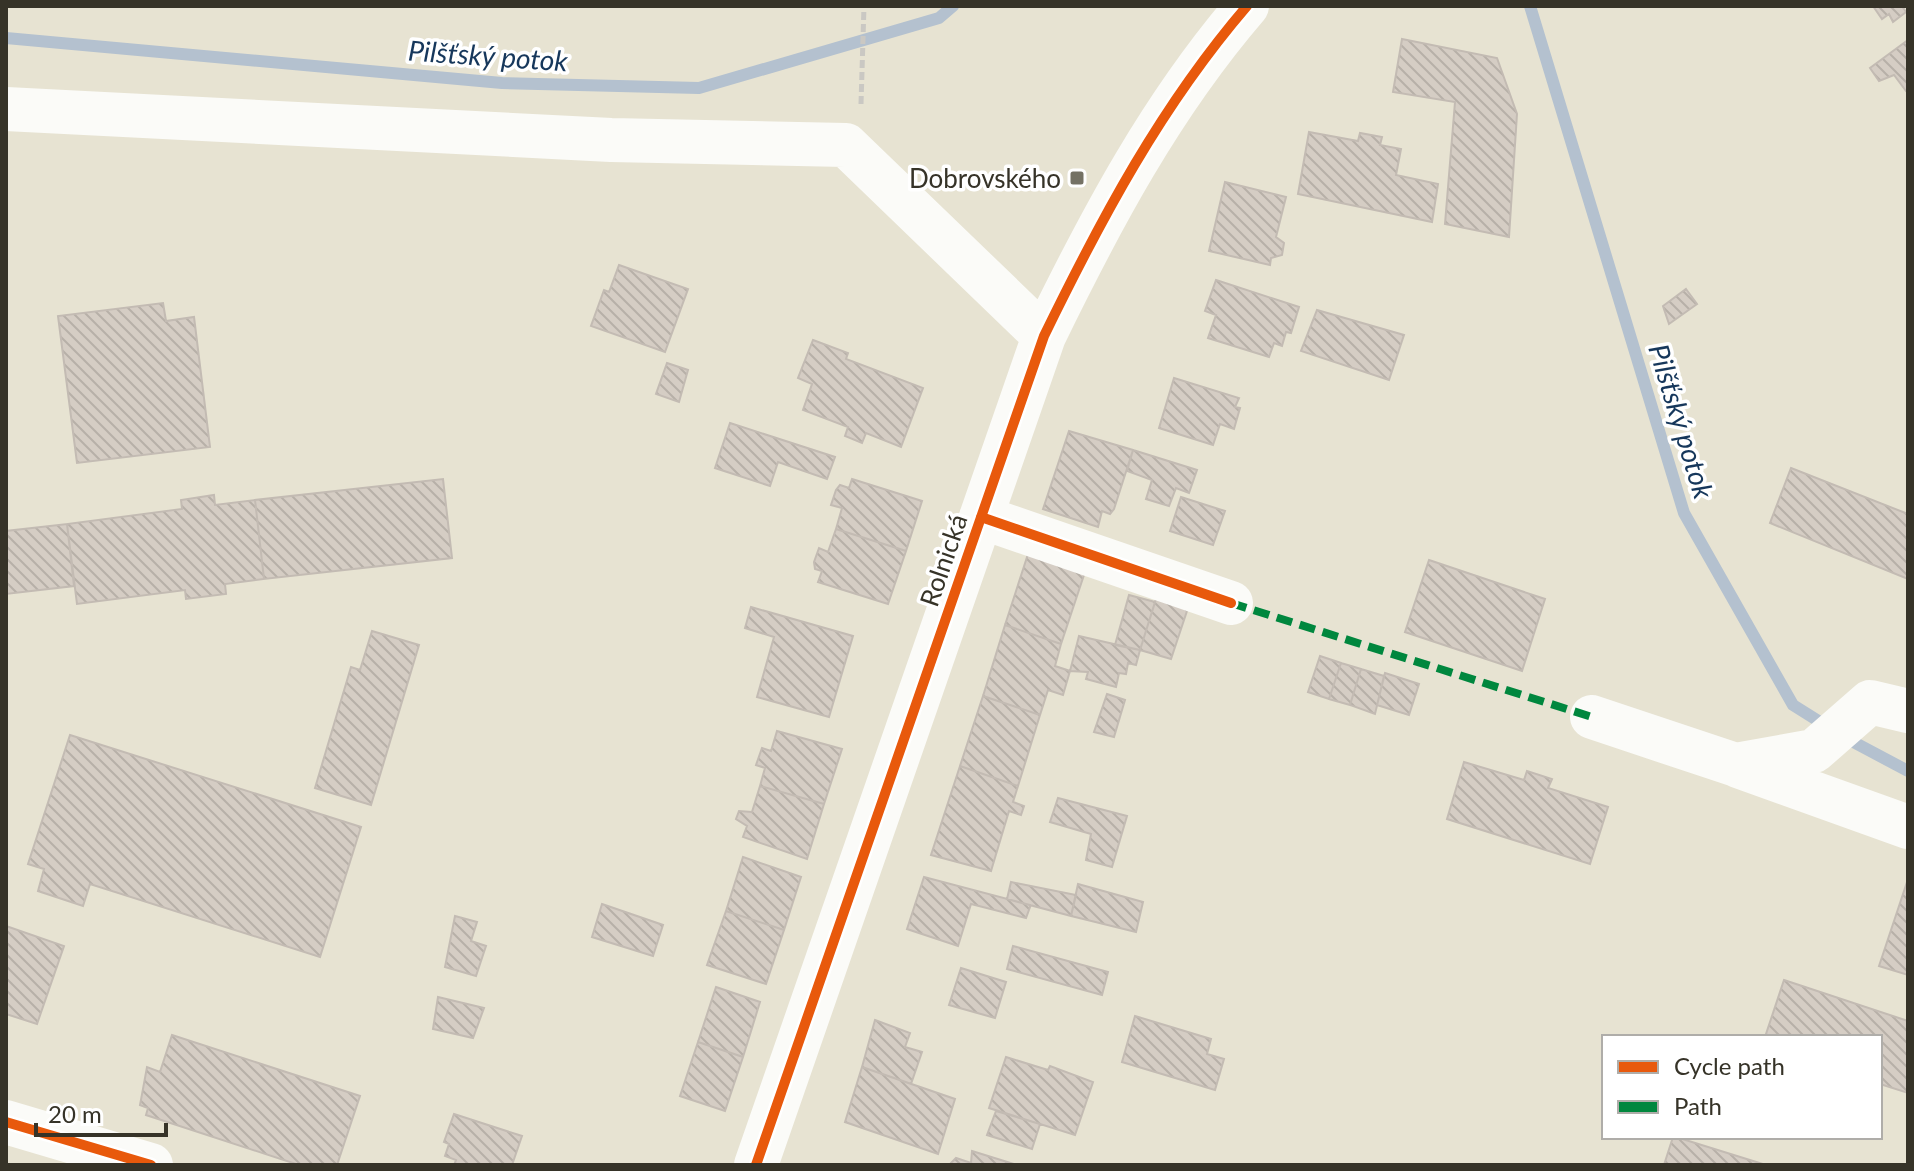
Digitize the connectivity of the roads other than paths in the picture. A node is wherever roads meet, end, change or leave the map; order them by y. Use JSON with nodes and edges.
{"nodes":[{"id":1,"x":1247,"y":6,"type":"edge"},
{"id":2,"x":6,"y":109,"type":"edge"},
{"id":3,"x":1044,"y":336,"type":"junction"},
{"id":4,"x":981,"y":517,"type":"junction"},
{"id":5,"x":1231,"y":603,"type":"dead end"},
{"id":6,"x":1889,"y":706,"type":"edge"},
{"id":7,"x":1592,"y":717,"type":"dead end"},
{"id":8,"x":1736,"y":765,"type":"junction"},
{"id":9,"x":1908,"y":827,"type":"edge"},
{"id":10,"x":6,"y":1122,"type":"edge"},
{"id":11,"x":151,"y":1165,"type":"edge"},
{"id":12,"x":756,"y":1165,"type":"edge"}],
"edges":[{"from":1,"to":3,"type":"street","name":"Rolnická"},
{"from":2,"to":3,"type":"street"},
{"from":3,"to":4,"type":"street","name":"Rolnická"},
{"from":4,"to":5,"type":"street"},
{"from":4,"to":12,"type":"street","name":"Rolnická"},
{"from":6,"to":8,"type":"street"},
{"from":7,"to":8,"type":"street"},
{"from":8,"to":9,"type":"street"},
{"from":10,"to":11,"type":"street"}]}
